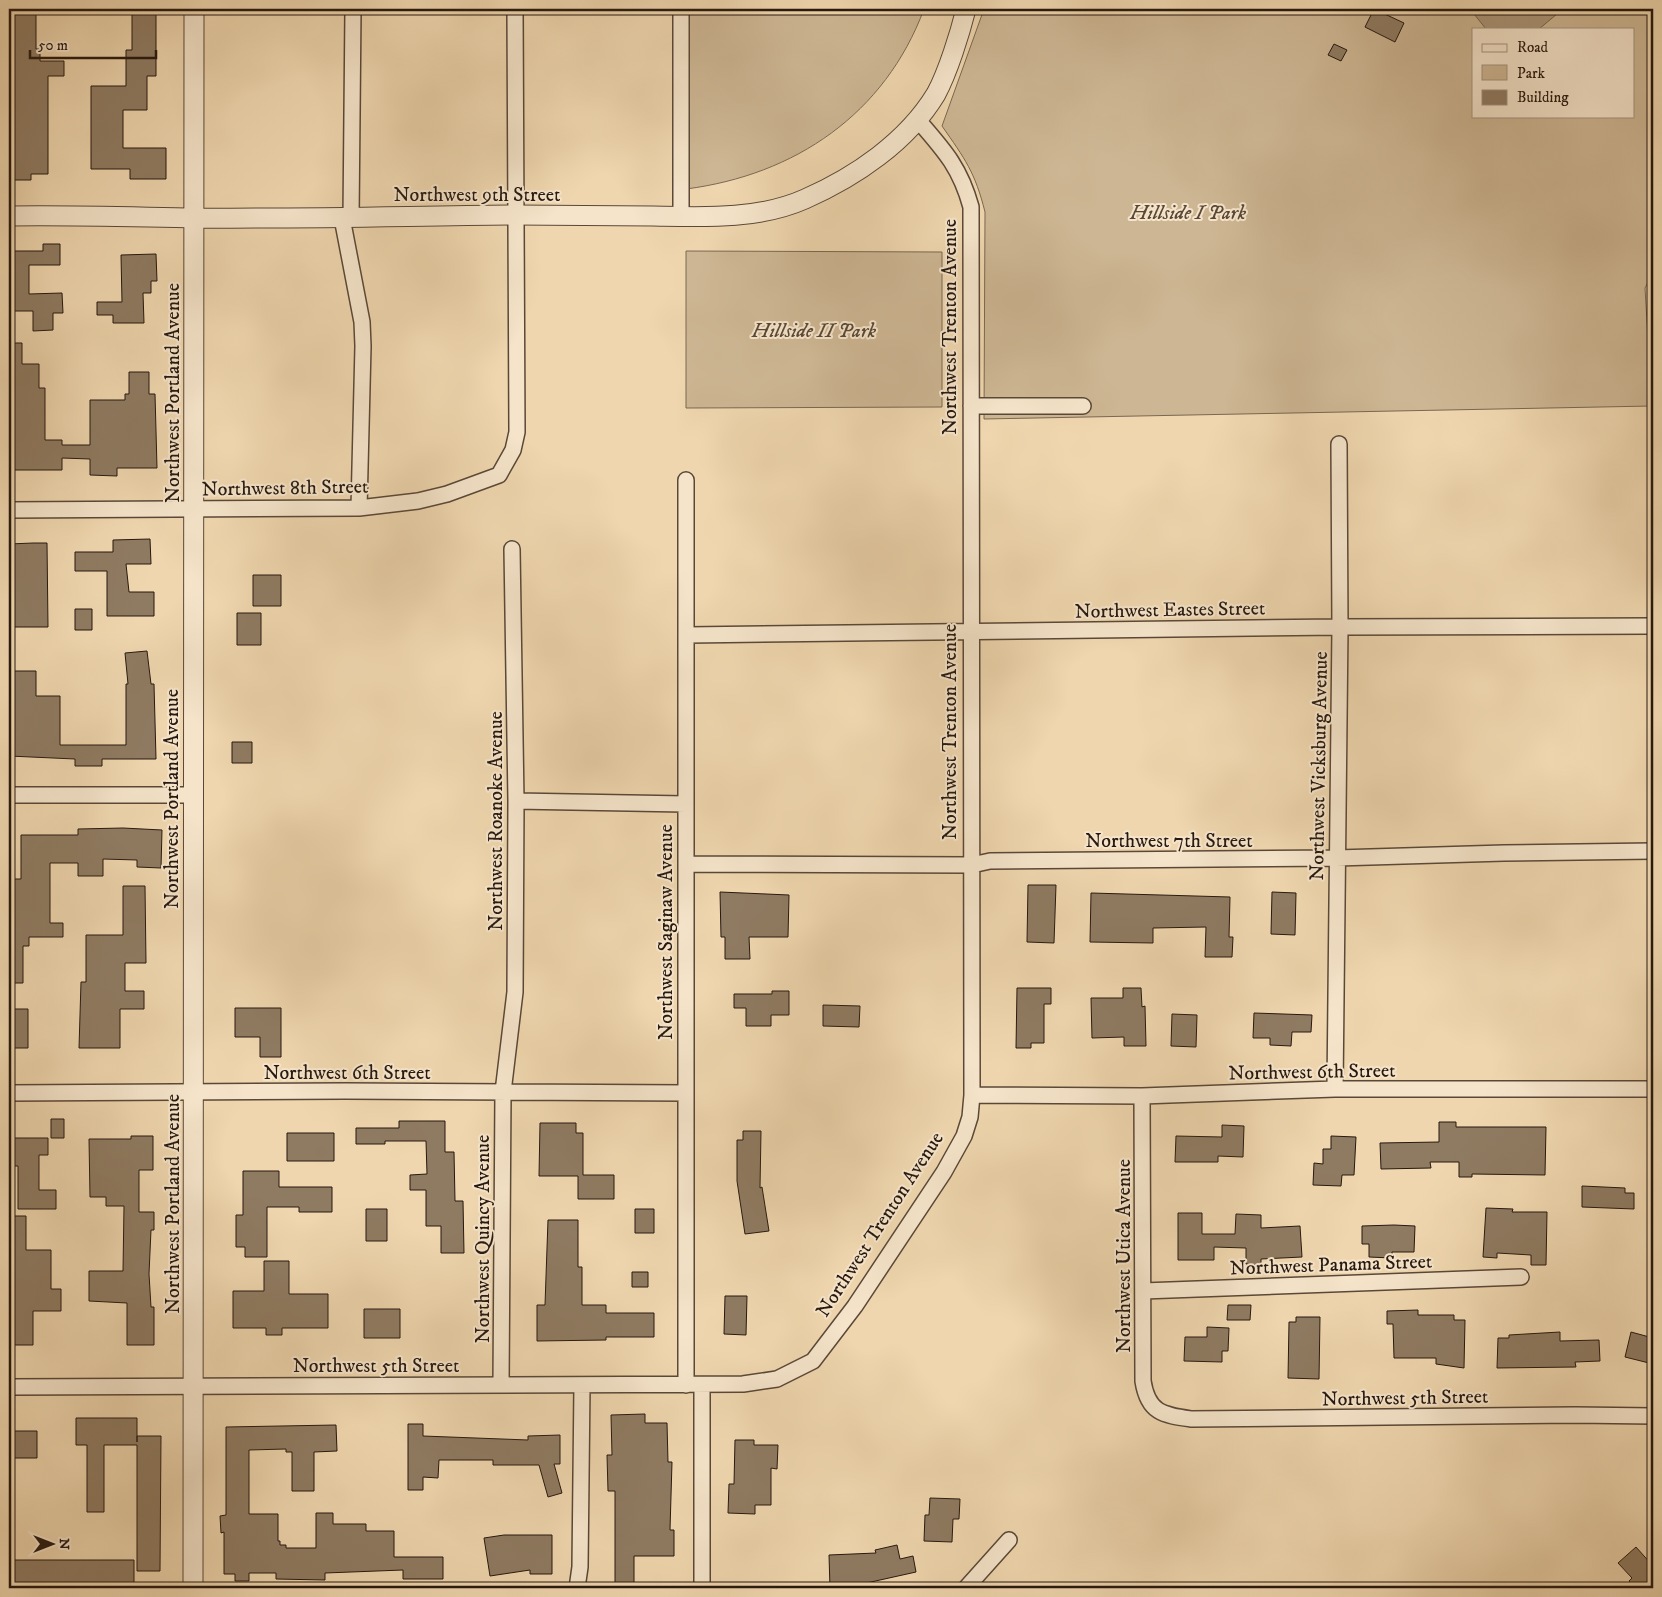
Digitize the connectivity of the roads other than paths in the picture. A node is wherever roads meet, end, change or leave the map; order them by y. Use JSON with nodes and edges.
{"nodes":[{"id":1,"x":194,"y":9,"type":"edge"},
{"id":2,"x":353,"y":9,"type":"edge"},
{"id":3,"x":515,"y":9,"type":"edge"},
{"id":4,"x":681,"y":9,"type":"edge"},
{"id":5,"x":966,"y":9,"type":"edge"},
{"id":6,"x":917,"y":119,"type":"junction"},
{"id":7,"x":514,"y":215,"type":"junction"},
{"id":8,"x":9,"y":216,"type":"edge"},
{"id":9,"x":681,"y":217,"type":"junction"},
{"id":10,"x":195,"y":218,"type":"junction"},
{"id":11,"x":347,"y":218,"type":"junction"},
{"id":12,"x":971,"y":406,"type":"junction"},
{"id":13,"x":1083,"y":406,"type":"dead end"},
{"id":14,"x":1339,"y":444,"type":"dead end"},
{"id":15,"x":686,"y":480,"type":"dead end"},
{"id":16,"x":358,"y":508,"type":"junction"},
{"id":17,"x":194,"y":509,"type":"junction"},
{"id":18,"x":9,"y":510,"type":"edge"},
{"id":19,"x":512,"y":549,"type":"dead end"},
{"id":20,"x":1653,"y":626,"type":"edge"},
{"id":21,"x":1340,"y":627,"type":"junction"},
{"id":22,"x":972,"y":632,"type":"junction"},
{"id":23,"x":688,"y":634,"type":"junction"},
{"id":24,"x":9,"y":795,"type":"edge"},
{"id":25,"x":193,"y":795,"type":"junction"},
{"id":26,"x":516,"y":801,"type":"junction"},
{"id":27,"x":685,"y":804,"type":"junction"},
{"id":28,"x":1653,"y":851,"type":"edge"},
{"id":29,"x":1338,"y":858,"type":"junction"},
{"id":30,"x":686,"y":864,"type":"junction"},
{"id":31,"x":972,"y":865,"type":"junction"},
{"id":32,"x":1335,"y":1089,"type":"junction"},
{"id":33,"x":1653,"y":1089,"type":"edge"},
{"id":34,"x":503,"y":1092,"type":"junction"},
{"id":35,"x":9,"y":1093,"type":"edge"},
{"id":36,"x":194,"y":1093,"type":"junction"},
{"id":37,"x":686,"y":1093,"type":"junction"},
{"id":38,"x":972,"y":1095,"type":"junction"},
{"id":39,"x":1142,"y":1096,"type":"junction"},
{"id":40,"x":1521,"y":1277,"type":"dead end"},
{"id":41,"x":1143,"y":1291,"type":"junction"},
{"id":42,"x":742,"y":1384,"type":"joint"},
{"id":43,"x":195,"y":1385,"type":"junction"},
{"id":44,"x":501,"y":1385,"type":"junction"},
{"id":45,"x":582,"y":1385,"type":"junction"},
{"id":46,"x":694,"y":1385,"type":"junction"},
{"id":47,"x":9,"y":1386,"type":"edge"},
{"id":48,"x":1157,"y":1412,"type":"joint"},
{"id":49,"x":1653,"y":1416,"type":"edge"},
{"id":50,"x":1009,"y":1540,"type":"dead end"},
{"id":51,"x":193,"y":1588,"type":"edge"},
{"id":52,"x":577,"y":1588,"type":"edge"},
{"id":53,"x":702,"y":1588,"type":"edge"},
{"id":54,"x":966,"y":1588,"type":"edge"}],
"edges":[{"from":1,"to":10,"type":"street","name":"Northwest Portland Avenue"},
{"from":2,"to":11,"type":"street"},
{"from":3,"to":7,"type":"street"},
{"from":4,"to":9,"type":"street"},
{"from":5,"to":6,"type":"street"},
{"from":6,"to":9,"type":"street","name":"Northwest 9th Street"},
{"from":6,"to":12,"type":"street","name":"Northwest Trenton Avenue"},
{"from":7,"to":9,"type":"street","name":"Northwest 9th Street"},
{"from":7,"to":11,"type":"street","name":"Northwest 9th Street"},
{"from":7,"to":16,"type":"street","name":"Northwest 8th Street"},
{"from":8,"to":10,"type":"street","name":"Northwest 9th Street"},
{"from":10,"to":11,"type":"street","name":"Northwest 9th Street"},
{"from":10,"to":17,"type":"street","name":"Northwest Portland Avenue"},
{"from":11,"to":16,"type":"street"},
{"from":12,"to":13,"type":"street"},
{"from":12,"to":22,"type":"street","name":"Northwest Trenton Avenue"},
{"from":14,"to":21,"type":"street","name":"Northwest Vicksburg Avenue"},
{"from":15,"to":23,"type":"street","name":"Northwest Saginaw Avenue"},
{"from":16,"to":17,"type":"street","name":"Northwest 8th Street"},
{"from":17,"to":18,"type":"street","name":"Northwest 8th Street"},
{"from":17,"to":25,"type":"street","name":"Northwest Portland Avenue"},
{"from":19,"to":26,"type":"street","name":"Northwest Roanoke Avenue"},
{"from":20,"to":21,"type":"street","name":"Northwest Eastes Street"},
{"from":21,"to":22,"type":"street","name":"Northwest Eastes Street"},
{"from":21,"to":29,"type":"street","name":"Northwest Vicksburg Avenue"},
{"from":22,"to":23,"type":"street","name":"Northwest Eastes Street"},
{"from":22,"to":31,"type":"street","name":"Northwest Trenton Avenue"},
{"from":23,"to":27,"type":"street","name":"Northwest Saginaw Avenue"},
{"from":24,"to":25,"type":"street"},
{"from":25,"to":36,"type":"street","name":"Northwest Portland Avenue"},
{"from":26,"to":27,"type":"street"},
{"from":26,"to":34,"type":"street","name":"Northwest Roanoke Avenue"},
{"from":27,"to":30,"type":"street","name":"Northwest Saginaw Avenue"},
{"from":28,"to":29,"type":"street","name":"Northwest 7th Street"},
{"from":29,"to":31,"type":"street","name":"Northwest 7th Street"},
{"from":29,"to":32,"type":"street","name":"Northwest Vicksburg Avenue"},
{"from":30,"to":31,"type":"street","name":"Northwest 7th Street"},
{"from":30,"to":37,"type":"street","name":"Northwest Saginaw Avenue"},
{"from":31,"to":38,"type":"street","name":"Northwest Trenton Avenue"},
{"from":32,"to":33,"type":"street","name":"Northwest 6th Street"},
{"from":32,"to":39,"type":"street","name":"Northwest 6th Street"},
{"from":34,"to":36,"type":"street","name":"Northwest 6th Street"},
{"from":34,"to":37,"type":"street","name":"Northwest 6th Street"},
{"from":34,"to":44,"type":"street","name":"Northwest Quincy Avenue"},
{"from":35,"to":36,"type":"street","name":"Northwest 6th Street"},
{"from":36,"to":43,"type":"street","name":"Northwest Portland Avenue"},
{"from":37,"to":46,"type":"street","name":"Northwest Saginaw Avenue"},
{"from":38,"to":39,"type":"street","name":"Northwest 6th Street"},
{"from":38,"to":42,"type":"street","name":"Northwest Trenton Avenue"},
{"from":39,"to":41,"type":"street","name":"Northwest Utica Avenue"},
{"from":40,"to":41,"type":"street","name":"Northwest Panama Street"},
{"from":41,"to":48,"type":"street","name":"Northwest Utica Avenue"},
{"from":42,"to":46,"type":"street","name":"Northwest 5th Street"},
{"from":43,"to":44,"type":"street","name":"Northwest 5th Street"},
{"from":43,"to":47,"type":"street","name":"Northwest 5th Street"},
{"from":43,"to":51,"type":"street","name":"Northwest Portland Avenue"},
{"from":44,"to":45,"type":"street","name":"Northwest 5th Street"},
{"from":45,"to":46,"type":"street","name":"Northwest 5th Street"},
{"from":45,"to":52,"type":"street"},
{"from":46,"to":53,"type":"street","name":"Northwest Saginaw Avenue"},
{"from":48,"to":49,"type":"street","name":"Northwest 5th Street"},
{"from":50,"to":54,"type":"street"}]}
